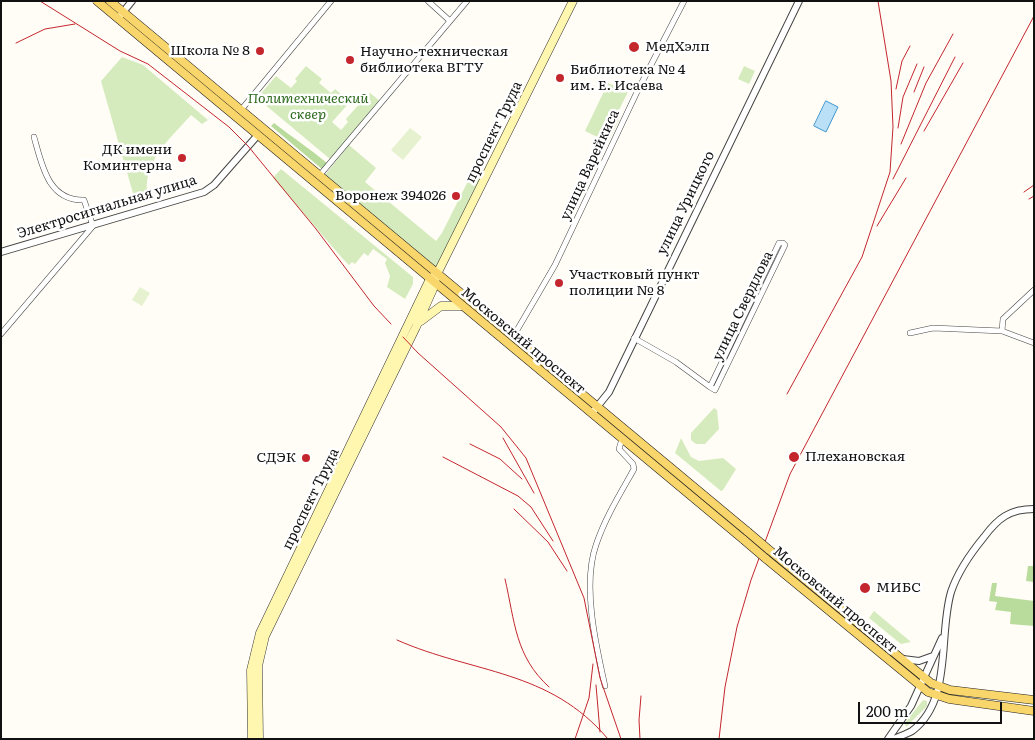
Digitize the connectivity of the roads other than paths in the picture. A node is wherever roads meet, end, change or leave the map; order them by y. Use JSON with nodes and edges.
{"nodes":[{"id":1,"x":97,"y":1,"type":"edge"},
{"id":2,"x":110,"y":1,"type":"edge"},
{"id":3,"x":132,"y":1,"type":"edge"},
{"id":4,"x":331,"y":1,"type":"edge"},
{"id":5,"x":428,"y":1,"type":"edge"},
{"id":6,"x":467,"y":1,"type":"edge"},
{"id":7,"x":573,"y":1,"type":"edge"},
{"id":8,"x":684,"y":1,"type":"edge"},
{"id":9,"x":799,"y":1,"type":"edge"},
{"id":10,"x":120,"y":15,"type":"junction"},
{"id":11,"x":450,"y":21,"type":"junction"},
{"id":12,"x":241,"y":110,"type":"junction"},
{"id":13,"x":257,"y":136,"type":"junction"},
{"id":14,"x":34,"y":137,"type":"dead end"},
{"id":15,"x":320,"y":176,"type":"junction"},
{"id":16,"x":94,"y":226,"type":"junction"},
{"id":17,"x":1,"y":252,"type":"edge"},
{"id":18,"x":437,"y":274,"type":"junction"},
{"id":19,"x":432,"y":281,"type":"junction"},
{"id":20,"x":1034,"y":290,"type":"edge"},
{"id":21,"x":462,"y":306,"type":"junction"},
{"id":22,"x":416,"y":327,"type":"junction"},
{"id":23,"x":1002,"y":331,"type":"junction"},
{"id":24,"x":910,"y":333,"type":"dead end"},
{"id":25,"x":1,"y":334,"type":"edge"},
{"id":26,"x":513,"y":337,"type":"junction"},
{"id":27,"x":634,"y":338,"type":"junction"},
{"id":28,"x":1034,"y":343,"type":"edge"},
{"id":29,"x":713,"y":389,"type":"junction"},
{"id":30,"x":598,"y":406,"type":"junction"},
{"id":31,"x":592,"y":413,"type":"junction"},
{"id":32,"x":622,"y":439,"type":"junction"},
{"id":33,"x":1034,"y":509,"type":"edge"},
{"id":34,"x":289,"y":581,"type":"junction"},
{"id":35,"x":943,"y":635,"type":"junction"},
{"id":36,"x":933,"y":656,"type":"junction"},
{"id":37,"x":899,"y":658,"type":"junction"},
{"id":38,"x":942,"y":663,"type":"junction"},
{"id":39,"x":923,"y":677,"type":"junction"},
{"id":40,"x":605,"y":686,"type":"dead end"},
{"id":41,"x":919,"y":686,"type":"junction"},
{"id":42,"x":939,"y":686,"type":"junction"},
{"id":43,"x":937,"y":696,"type":"junction"},
{"id":44,"x":1034,"y":700,"type":"edge"},
{"id":45,"x":1034,"y":711,"type":"edge"},
{"id":46,"x":900,"y":721,"type":"junction"},
{"id":47,"x":912,"y":731,"type":"junction"},
{"id":48,"x":252,"y":739,"type":"edge"},
{"id":49,"x":259,"y":739,"type":"edge"},
{"id":50,"x":888,"y":739,"type":"edge"},
{"id":51,"x":894,"y":739,"type":"edge"}],
"edges":[{"from":1,"to":10,"type":"main road","name":"Московский проспект"},
{"from":2,"to":10,"type":"main road","name":"Московский проспект"},
{"from":3,"to":10,"type":"street"},
{"from":4,"to":12,"type":"street"},
{"from":5,"to":11,"type":"street"},
{"from":6,"to":11,"type":"street"},
{"from":7,"to":18,"type":"main road","name":"проспект Труда"},
{"from":8,"to":26,"type":"street","name":"улица Варейкиса"},
{"from":9,"to":27,"type":"street","name":"улица Урицкого"},
{"from":10,"to":12,"type":"main road","name":"Московский проспект"},
{"from":10,"to":13,"type":"main road","name":"Московский проспект"},
{"from":11,"to":15,"type":"street"},
{"from":12,"to":15,"type":"main road","name":"Московский проспект"},
{"from":13,"to":16,"type":"street","name":"Электросигнальная улица"},
{"from":13,"to":19,"type":"main road","name":"Московский проспект"},
{"from":14,"to":16,"type":"street"},
{"from":15,"to":18,"type":"main road","name":"Московский проспект"},
{"from":16,"to":17,"type":"street","name":"Электросигнальная улица"},
{"from":16,"to":25,"type":"street"},
{"from":18,"to":19,"type":"main road","name":"проспект Труда"},
{"from":18,"to":26,"type":"main road","name":"Московский проспект"},
{"from":19,"to":21,"type":"main road","name":"Московский проспект"},
{"from":19,"to":22,"type":"main road","name":"проспект Труда"},
{"from":19,"to":34,"type":"main road","name":"проспект Труда"},
{"from":20,"to":23,"type":"street"},
{"from":21,"to":22,"type":"main road"},
{"from":21,"to":31,"type":"main road","name":"Московский проспект"},
{"from":22,"to":34,"type":"main road","name":"проспект Труда"},
{"from":23,"to":24,"type":"street"},
{"from":23,"to":28,"type":"street"},
{"from":26,"to":30,"type":"main road","name":"Московский проспект"},
{"from":27,"to":29,"type":"street"},
{"from":27,"to":30,"type":"street","name":"улица Урицкого"},
{"from":29,"to":29,"type":"street","name":"улица Свердлова"},
{"from":30,"to":31,"type":"street","name":"улица Урицкого"},
{"from":30,"to":37,"type":"main road","name":"Московский проспект","bridge":true},
{"from":31,"to":32,"type":"main road","name":"Московский проспект"},
{"from":32,"to":40,"type":"street"},
{"from":32,"to":41,"type":"main road","name":"Московский проспект","bridge":true},
{"from":33,"to":35,"type":"street"},
{"from":34,"to":48,"type":"main road","name":"проспект Труда"},
{"from":34,"to":49,"type":"main road","name":"проспект Труда"},
{"from":35,"to":36,"type":"street"},
{"from":35,"to":38,"type":"street"},
{"from":36,"to":37,"type":"street"},
{"from":36,"to":38,"type":"street"},
{"from":36,"to":39,"type":"street"},
{"from":37,"to":39,"type":"main road","name":"Московский проспект"},
{"from":38,"to":42,"type":"street"},
{"from":39,"to":41,"type":"street"},
{"from":39,"to":42,"type":"main road","name":"Московский проспект"},
{"from":41,"to":43,"type":"main road","name":"Московский проспект"},
{"from":41,"to":46,"type":"street"},
{"from":42,"to":43,"type":"street"},
{"from":42,"to":44,"type":"main road","name":"Московский проспект"},
{"from":43,"to":45,"type":"main road"},
{"from":43,"to":47,"type":"street"},
{"from":46,"to":47,"type":"street"},
{"from":46,"to":50,"type":"street"},
{"from":47,"to":51,"type":"street"}]}
